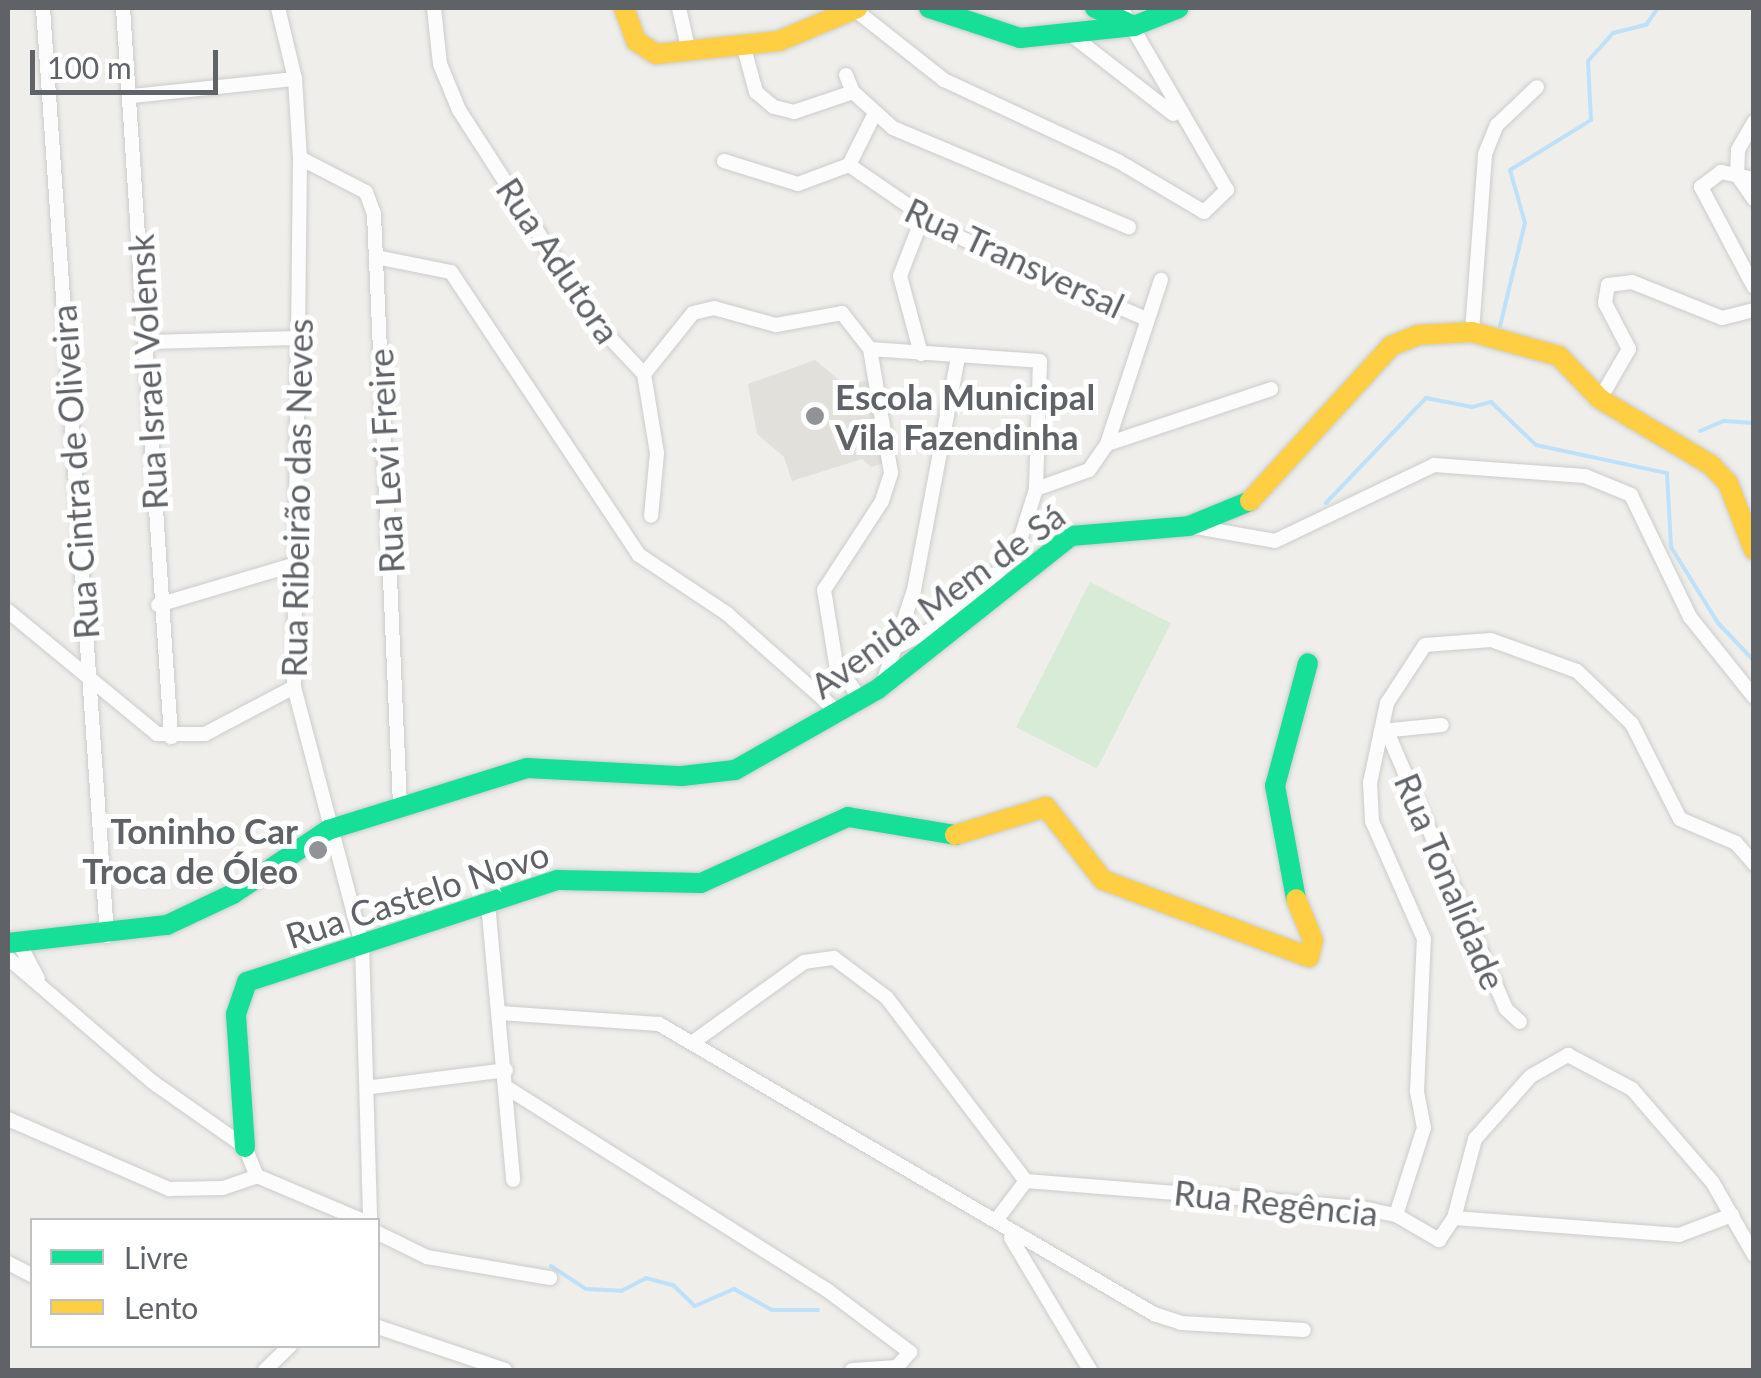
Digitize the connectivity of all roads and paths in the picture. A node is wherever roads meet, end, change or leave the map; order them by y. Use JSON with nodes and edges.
{"nodes":[{"id":1,"x":43,"y":8,"type":"edge"},
{"id":2,"x":123,"y":8,"type":"edge"},
{"id":3,"x":278,"y":8,"type":"edge"},
{"id":4,"x":434,"y":8,"type":"edge"},
{"id":5,"x":624,"y":8,"type":"edge"},
{"id":6,"x":679,"y":8,"type":"edge"},
{"id":7,"x":856,"y":8,"type":"edge"},
{"id":8,"x":932,"y":8,"type":"edge"},
{"id":9,"x":1096,"y":8,"type":"edge"},
{"id":10,"x":1121,"y":8,"type":"edge"},
{"id":11,"x":1178,"y":8,"type":"edge"},
{"id":12,"x":1134,"y":26,"type":"junction"},
{"id":13,"x":1069,"y":33,"type":"junction"},
{"id":14,"x":744,"y":48,"type":"junction"},
{"id":15,"x":689,"y":52,"type":"junction"},
{"id":16,"x":846,"y":75,"type":"dead end"},
{"id":17,"x":295,"y":79,"type":"junction"},
{"id":18,"x":1537,"y":86,"type":"dead end"},
{"id":19,"x":853,"y":92,"type":"junction"},
{"id":20,"x":132,"y":96,"type":"junction"},
{"id":21,"x":875,"y":113,"type":"junction"},
{"id":22,"x":1754,"y":122,"type":"edge"},
{"id":23,"x":1187,"y":130,"type":"junction"},
{"id":24,"x":300,"y":158,"type":"junction"},
{"id":25,"x":724,"y":161,"type":"dead end"},
{"id":26,"x":849,"y":164,"type":"junction"},
{"id":27,"x":1737,"y":175,"type":"junction"},
{"id":28,"x":1754,"y":179,"type":"edge"},
{"id":29,"x":1754,"y":199,"type":"edge"},
{"id":30,"x":922,"y":219,"type":"junction"},
{"id":31,"x":1128,"y":228,"type":"dead end"},
{"id":32,"x":376,"y":257,"type":"junction"},
{"id":33,"x":1160,"y":280,"type":"dead end"},
{"id":34,"x":1754,"y":287,"type":"edge"},
{"id":35,"x":1754,"y":310,"type":"edge"},
{"id":36,"x":1146,"y":319,"type":"junction"},
{"id":37,"x":1472,"y":332,"type":"junction"},
{"id":38,"x":298,"y":338,"type":"junction"},
{"id":39,"x":147,"y":342,"type":"junction"},
{"id":40,"x":870,"y":349,"type":"junction"},
{"id":41,"x":921,"y":354,"type":"junction"},
{"id":42,"x":958,"y":358,"type":"junction"},
{"id":43,"x":644,"y":374,"type":"junction"},
{"id":44,"x":1271,"y":389,"type":"dead end"},
{"id":45,"x":1600,"y":399,"type":"junction"},
{"id":46,"x":1107,"y":444,"type":"junction"},
{"id":47,"x":1036,"y":489,"type":"junction"},
{"id":48,"x":651,"y":516,"type":"dead end"},
{"id":49,"x":1189,"y":526,"type":"junction"},
{"id":50,"x":1754,"y":550,"type":"edge"},
{"id":51,"x":290,"y":566,"type":"junction"},
{"id":52,"x":158,"y":606,"type":"junction"},
{"id":53,"x":8,"y":612,"type":"edge"},
{"id":54,"x":898,"y":646,"type":"junction"},
{"id":55,"x":1308,"y":662,"type":"dead end"},
{"id":56,"x":88,"y":678,"type":"junction"},
{"id":57,"x":882,"y":686,"type":"junction"},
{"id":58,"x":294,"y":688,"type":"junction"},
{"id":59,"x":1754,"y":697,"type":"edge"},
{"id":60,"x":861,"y":700,"type":"junction"},
{"id":61,"x":840,"y":714,"type":"junction"},
{"id":62,"x":1442,"y":725,"type":"dead end"},
{"id":63,"x":1384,"y":733,"type":"junction"},
{"id":64,"x":170,"y":737,"type":"junction"},
{"id":65,"x":400,"y":805,"type":"junction"},
{"id":66,"x":328,"y":830,"type":"junction"},
{"id":67,"x":1754,"y":864,"type":"edge"},
{"id":68,"x":488,"y":903,"type":"junction"},
{"id":69,"x":107,"y":937,"type":"junction"},
{"id":70,"x":362,"y":945,"type":"junction"},
{"id":71,"x":11,"y":948,"type":"edge"},
{"id":72,"x":500,"y":1013,"type":"junction"},
{"id":73,"x":1520,"y":1022,"type":"dead end"},
{"id":74,"x":696,"y":1040,"type":"junction"},
{"id":75,"x":506,"y":1070,"type":"junction"},
{"id":76,"x":372,"y":1087,"type":"junction"},
{"id":77,"x":509,"y":1089,"type":"junction"},
{"id":78,"x":8,"y":1119,"type":"edge"},
{"id":79,"x":245,"y":1147,"type":"junction"},
{"id":80,"x":258,"y":1176,"type":"junction"},
{"id":81,"x":513,"y":1180,"type":"dead end"},
{"id":82,"x":1026,"y":1181,"type":"junction"},
{"id":83,"x":1396,"y":1215,"type":"junction"},
{"id":84,"x":1732,"y":1215,"type":"junction"},
{"id":85,"x":356,"y":1218,"type":"edge"},
{"id":86,"x":370,"y":1218,"type":"edge"},
{"id":87,"x":1454,"y":1218,"type":"junction"},
{"id":88,"x":997,"y":1219,"type":"junction"},
{"id":89,"x":380,"y":1234,"type":"edge"},
{"id":90,"x":1009,"y":1234,"type":"junction"},
{"id":91,"x":1754,"y":1255,"type":"edge"},
{"id":92,"x":550,"y":1278,"type":"dead end"},
{"id":93,"x":380,"y":1329,"type":"edge"},
{"id":94,"x":1304,"y":1330,"type":"dead end"},
{"id":95,"x":288,"y":1348,"type":"edge"},
{"id":96,"x":265,"y":1370,"type":"edge"},
{"id":97,"x":505,"y":1370,"type":"edge"},
{"id":98,"x":852,"y":1370,"type":"edge"},
{"id":99,"x":1090,"y":1370,"type":"edge"}],
"edges":[{"from":1,"to":56,"type":"street","name":"Rua Cintra de Oliveira"},
{"from":2,"to":20,"type":"street","name":"Rua Israel Volensk"},
{"from":3,"to":17,"type":"street","name":"Rua Ribeirão das Neves"},
{"from":4,"to":43,"type":"street","name":"Rua Adutora"},
{"from":5,"to":15,"type":"street"},
{"from":6,"to":15,"type":"street"},
{"from":7,"to":14,"type":"street"},
{"from":7,"to":23,"type":"street"},
{"from":8,"to":13,"type":"street"},
{"from":9,"to":12,"type":"street"},
{"from":10,"to":12,"type":"street"},
{"from":11,"to":12,"type":"street"},
{"from":12,"to":13,"type":"street"},
{"from":12,"to":23,"type":"street"},
{"from":13,"to":23,"type":"street"},
{"from":14,"to":15,"type":"street"},
{"from":14,"to":19,"type":"street"},
{"from":16,"to":19,"type":"street"},
{"from":17,"to":20,"type":"street"},
{"from":17,"to":24,"type":"street","name":"Rua Ribeirão das Neves"},
{"from":18,"to":37,"type":"street"},
{"from":19,"to":21,"type":"street"},
{"from":20,"to":39,"type":"street","name":"Rua Israel Volensk"},
{"from":21,"to":26,"type":"street"},
{"from":21,"to":31,"type":"street"},
{"from":22,"to":27,"type":"street"},
{"from":24,"to":32,"type":"street","name":"Rua Levi Freire"},
{"from":24,"to":38,"type":"street","name":"Rua Ribeirão das Neves"},
{"from":25,"to":26,"type":"street"},
{"from":26,"to":30,"type":"street","name":"Rua Transversal"},
{"from":27,"to":28,"type":"street"},
{"from":27,"to":29,"type":"street"},
{"from":27,"to":34,"type":"street"},
{"from":30,"to":36,"type":"street","name":"Rua Transversal"},
{"from":30,"to":41,"type":"street"},
{"from":32,"to":61,"type":"street"},
{"from":32,"to":65,"type":"street","name":"Rua Levi Freire"},
{"from":33,"to":36,"type":"street"},
{"from":35,"to":45,"type":"street"},
{"from":36,"to":46,"type":"street"},
{"from":37,"to":45,"type":"street"},
{"from":37,"to":49,"type":"street"},
{"from":38,"to":39,"type":"street"},
{"from":38,"to":51,"type":"street","name":"Rua Ribeirão das Neves"},
{"from":39,"to":52,"type":"street","name":"Rua Israel Volensk"},
{"from":40,"to":41,"type":"street"},
{"from":40,"to":43,"type":"street"},
{"from":40,"to":60,"type":"street"},
{"from":41,"to":42,"type":"street"},
{"from":42,"to":47,"type":"street"},
{"from":42,"to":54,"type":"street"},
{"from":43,"to":48,"type":"street","name":"Rua Adutora"},
{"from":44,"to":46,"type":"street"},
{"from":45,"to":50,"type":"street"},
{"from":46,"to":47,"type":"street"},
{"from":47,"to":54,"type":"street"},
{"from":49,"to":57,"type":"street","name":"Avenida Mem de Sá"},
{"from":49,"to":59,"type":"street","name":"Avenida Mem de Sá"},
{"from":51,"to":52,"type":"street"},
{"from":51,"to":58,"type":"street","name":"Rua Ribeirão das Neves"},
{"from":52,"to":64,"type":"street","name":"Rua Israel Volensk"},
{"from":53,"to":56,"type":"street"},
{"from":54,"to":57,"type":"street"},
{"from":55,"to":68,"type":"street","name":"Rua Castelo Novo"},
{"from":56,"to":64,"type":"street"},
{"from":56,"to":69,"type":"street","name":"Rua Cintra de Oliveira"},
{"from":57,"to":60,"type":"street","name":"Avenida Mem de Sá"},
{"from":58,"to":64,"type":"street"},
{"from":58,"to":66,"type":"street","name":"Rua Ribeirão das Neves"},
{"from":60,"to":61,"type":"street","name":"Avenida Mem de Sá"},
{"from":61,"to":65,"type":"street","name":"Avenida Mem de Sá"},
{"from":62,"to":63,"type":"street"},
{"from":63,"to":67,"type":"street"},
{"from":63,"to":73,"type":"street","name":"Rua Tonalidade"},
{"from":63,"to":83,"type":"street"},
{"from":65,"to":66,"type":"street","name":"Avenida Mem de Sá"},
{"from":66,"to":69,"type":"street","name":"Avenida Mem de Sá"},
{"from":66,"to":70,"type":"street","name":"Rua Ribeirão das Neves"},
{"from":68,"to":70,"type":"street","name":"Rua Castelo Novo"},
{"from":68,"to":72,"type":"street"},
{"from":69,"to":71,"type":"street","name":"Avenida Mem de Sá"},
{"from":70,"to":76,"type":"street","name":"Rua Ribeirão das Neves"},
{"from":70,"to":79,"type":"street","name":"Rua Castelo Novo"},
{"from":71,"to":79,"type":"street"},
{"from":72,"to":74,"type":"street"},
{"from":72,"to":75,"type":"street"},
{"from":74,"to":82,"type":"street"},
{"from":74,"to":88,"type":"street"},
{"from":75,"to":76,"type":"street"},
{"from":75,"to":77,"type":"street"},
{"from":76,"to":86,"type":"street","name":"Rua Ribeirão das Neves"},
{"from":77,"to":81,"type":"street"},
{"from":77,"to":98,"type":"street"},
{"from":78,"to":80,"type":"street"},
{"from":79,"to":80,"type":"street"},
{"from":80,"to":85,"type":"street"},
{"from":82,"to":83,"type":"street","name":"Rua Regência"},
{"from":82,"to":88,"type":"street"},
{"from":83,"to":87,"type":"street","name":"Rua Regência"},
{"from":84,"to":87,"type":"street"},
{"from":84,"to":87,"type":"street"},
{"from":84,"to":91,"type":"street"},
{"from":88,"to":90,"type":"street"},
{"from":89,"to":92,"type":"street"},
{"from":90,"to":94,"type":"street"},
{"from":90,"to":99,"type":"street"},
{"from":93,"to":97,"type":"street"},
{"from":95,"to":96,"type":"street"}]}
